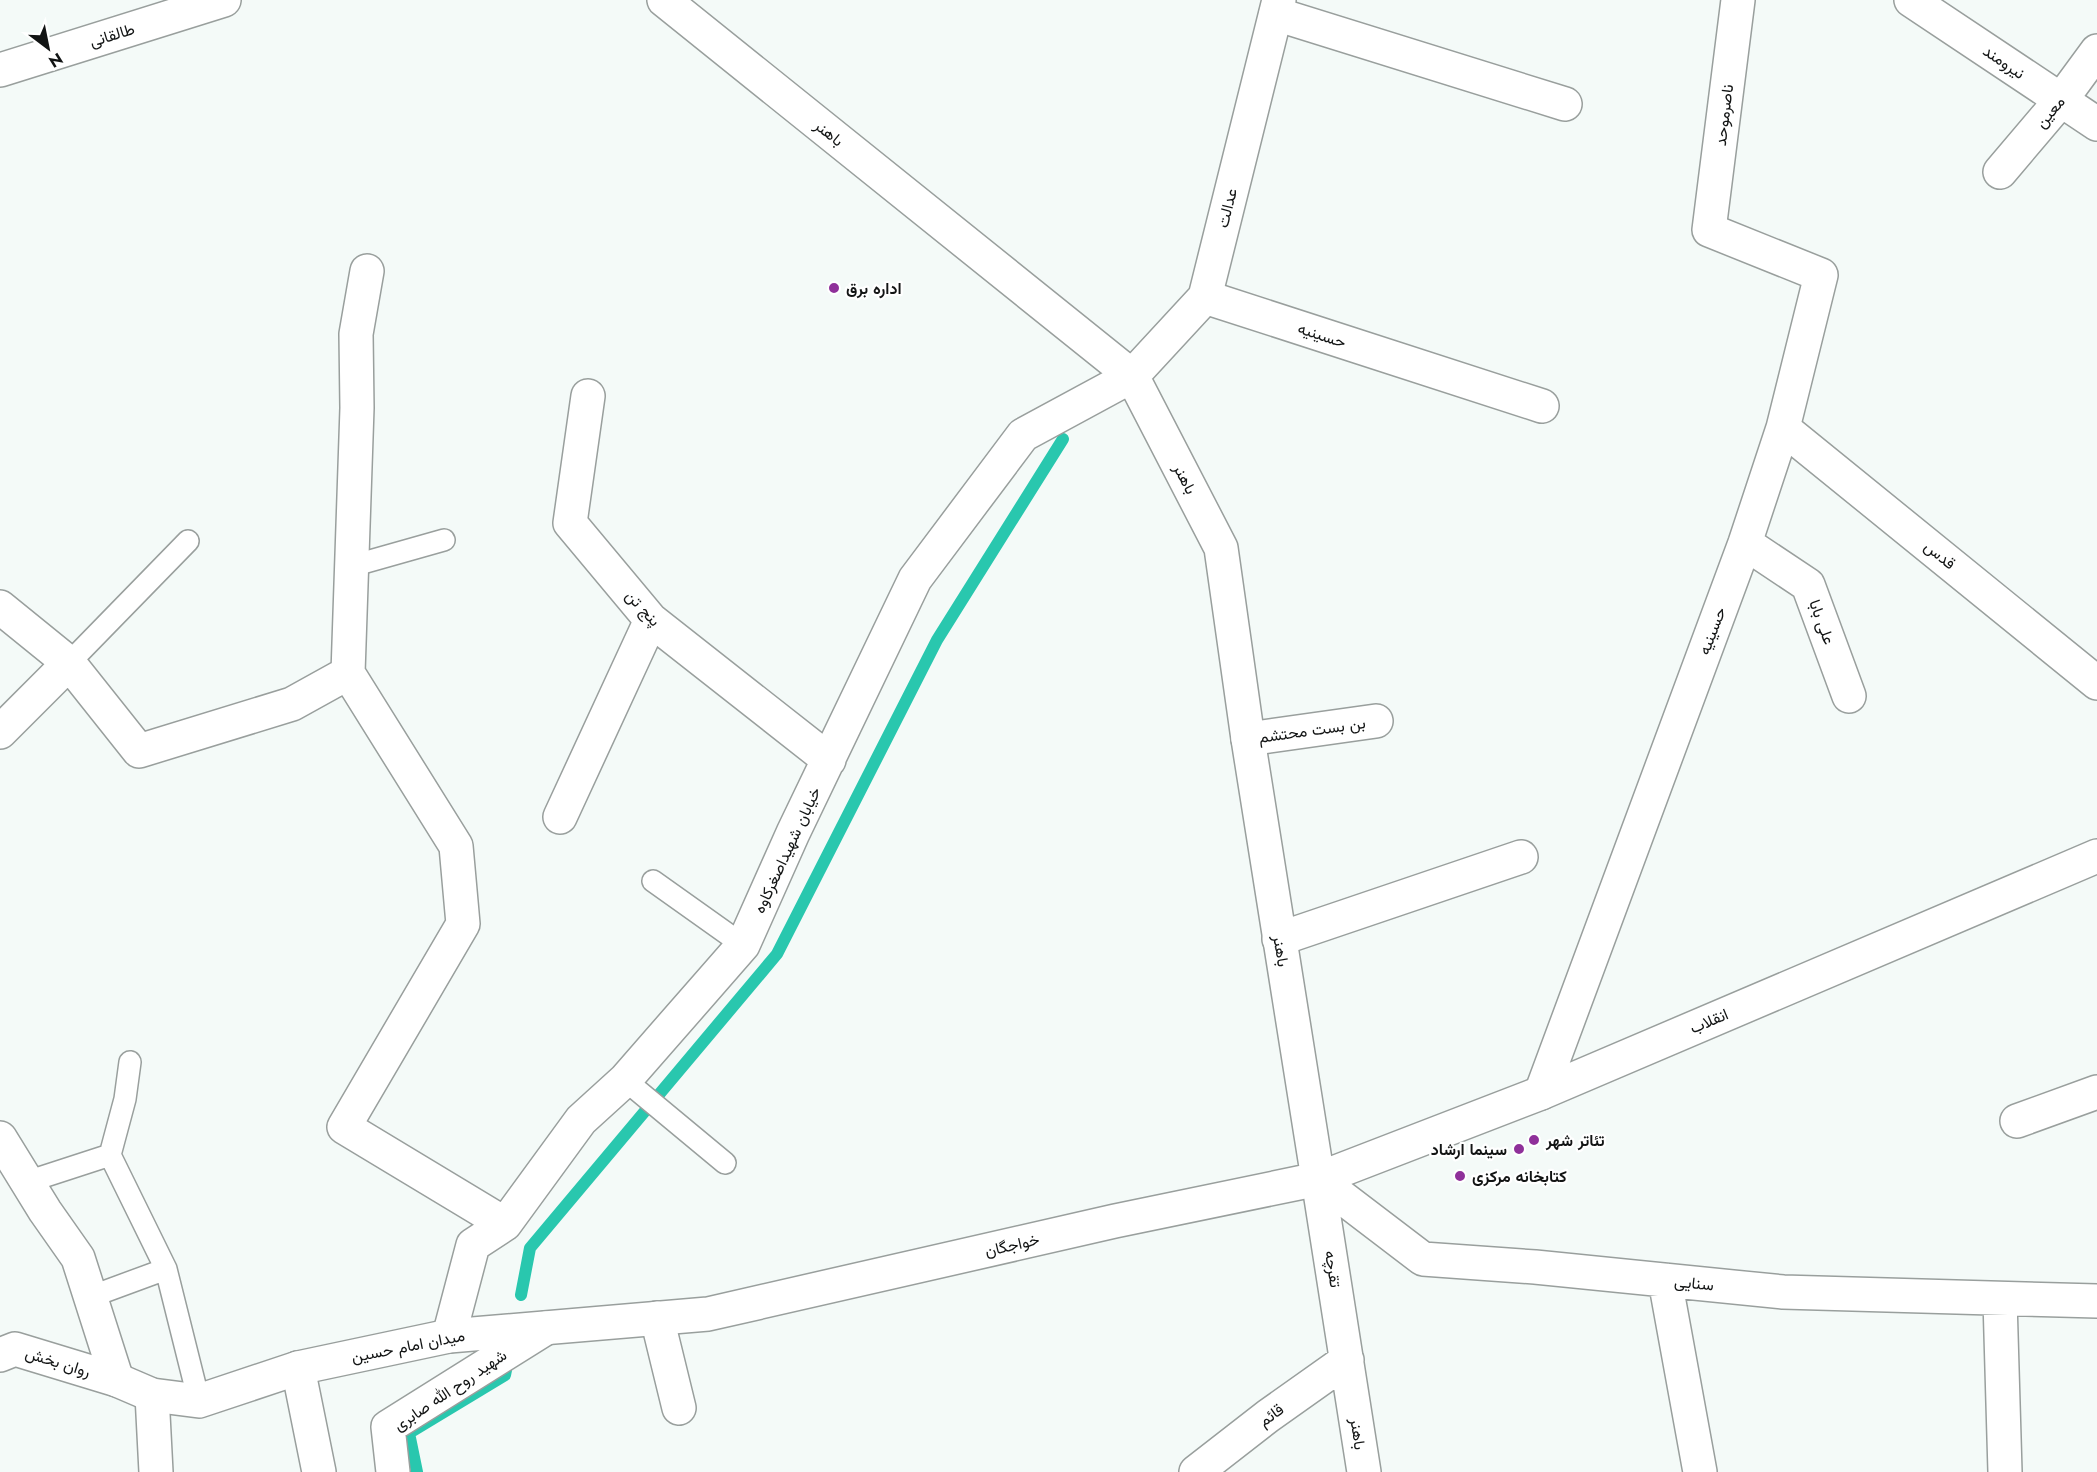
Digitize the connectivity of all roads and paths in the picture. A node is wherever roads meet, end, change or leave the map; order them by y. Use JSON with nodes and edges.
{"nodes":[{"id":1,"x":224,"y":0,"type":"edge"},
{"id":2,"x":664,"y":0,"type":"edge"},
{"id":3,"x":696,"y":0,"type":"edge"},
{"id":4,"x":1738,"y":0,"type":"edge"},
{"id":5,"x":1911,"y":0,"type":"edge"},
{"id":6,"x":1278,"y":7,"type":"edge"},
{"id":7,"x":2097,"y":51,"type":"edge"},
{"id":8,"x":731,"y":56,"type":"junction"},
{"id":9,"x":0,"y":70,"type":"edge"},
{"id":10,"x":2061,"y":100,"type":"junction"},
{"id":11,"x":1565,"y":104,"type":"dead end"},
{"id":12,"x":2097,"y":124,"type":"edge"},
{"id":13,"x":2000,"y":172,"type":"dead end"},
{"id":14,"x":1709,"y":230,"type":"joint"},
{"id":15,"x":366,"y":271,"type":"dead end"},
{"id":16,"x":1205,"y":297,"type":"junction"},
{"id":17,"x":1132,"y":376,"type":"junction"},
{"id":18,"x":588,"y":396,"type":"dead end"},
{"id":19,"x":1542,"y":406,"type":"dead end"},
{"id":20,"x":1783,"y":428,"type":"junction"},
{"id":21,"x":444,"y":540,"type":"dead end"},
{"id":22,"x":188,"y":541,"type":"dead end"},
{"id":23,"x":1745,"y":543,"type":"junction"},
{"id":24,"x":352,"y":566,"type":"junction"},
{"id":25,"x":0,"y":607,"type":"edge"},
{"id":26,"x":651,"y":620,"type":"junction"},
{"id":27,"x":69,"y":663,"type":"junction"},
{"id":28,"x":348,"y":673,"type":"junction"},
{"id":29,"x":2097,"y":683,"type":"edge"},
{"id":30,"x":1849,"y":696,"type":"dead end"},
{"id":31,"x":1376,"y":721,"type":"dead end"},
{"id":32,"x":0,"y":732,"type":"edge"},
{"id":33,"x":1248,"y":739,"type":"junction"},
{"id":34,"x":829,"y":760,"type":"junction"},
{"id":35,"x":560,"y":817,"type":"dead end"},
{"id":36,"x":2097,"y":856,"type":"edge"},
{"id":37,"x":1521,"y":857,"type":"dead end"},
{"id":38,"x":653,"y":881,"type":"dead end"},
{"id":39,"x":1279,"y":939,"type":"junction"},
{"id":40,"x":743,"y":945,"type":"junction"},
{"id":41,"x":130,"y":1062,"type":"dead end"},
{"id":42,"x":625,"y":1080,"type":"junction"},
{"id":43,"x":2097,"y":1092,"type":"edge"},
{"id":44,"x":1541,"y":1093,"type":"junction"},
{"id":45,"x":2017,"y":1121,"type":"dead end"},
{"id":46,"x":0,"y":1138,"type":"edge"},
{"id":47,"x":110,"y":1155,"type":"junction"},
{"id":48,"x":725,"y":1162,"type":"dead end"},
{"id":49,"x":1318,"y":1179,"type":"junction"},
{"id":50,"x":27,"y":1182,"type":"junction"},
{"id":51,"x":505,"y":1224,"type":"junction"},
{"id":52,"x":166,"y":1269,"type":"junction"},
{"id":53,"x":1665,"y":1280,"type":"junction"},
{"id":54,"x":90,"y":1297,"type":"junction"},
{"id":55,"x":2000,"y":1300,"type":"junction"},
{"id":56,"x":2097,"y":1301,"type":"edge"},
{"id":57,"x":708,"y":1314,"type":"joint"},
{"id":58,"x":657,"y":1318,"type":"junction"},
{"id":59,"x":546,"y":1328,"type":"junction"},
{"id":60,"x":449,"y":1335,"type":"junction"},
{"id":61,"x":0,"y":1354,"type":"edge"},
{"id":62,"x":1347,"y":1360,"type":"junction"},
{"id":63,"x":298,"y":1368,"type":"junction"},
{"id":64,"x":117,"y":1380,"type":"junction"},
{"id":65,"x":152,"y":1395,"type":"junction"},
{"id":66,"x":199,"y":1401,"type":"junction"},
{"id":67,"x":679,"y":1408,"type":"dead end"},
{"id":68,"x":156,"y":1472,"type":"edge"},
{"id":69,"x":319,"y":1472,"type":"edge"},
{"id":70,"x":393,"y":1472,"type":"edge"},
{"id":71,"x":1196,"y":1472,"type":"edge"},
{"id":72,"x":1364,"y":1472,"type":"edge"},
{"id":73,"x":1700,"y":1472,"type":"edge"},
{"id":74,"x":2005,"y":1472,"type":"edge"}],
"edges":[{"from":1,"to":9,"type":"street","name":"طالقانی"},
{"from":2,"to":8,"type":"street","name":"باهنر"},
{"from":3,"to":8,"type":"street"},
{"from":4,"to":14,"type":"street","name":"ناصرموحد"},
{"from":5,"to":10,"type":"street","name":"نیرومند"},
{"from":6,"to":11,"type":"street","name":"عدالت"},
{"from":6,"to":16,"type":"street","name":"عدالت"},
{"from":7,"to":10,"type":"street","name":"معین"},
{"from":8,"to":17,"type":"street","name":"باهنر"},
{"from":10,"to":12,"type":"street","name":"نیرومند"},
{"from":10,"to":13,"type":"street","name":"معین"},
{"from":14,"to":20,"type":"street","name":"حسینیه"},
{"from":15,"to":24,"type":"street"},
{"from":16,"to":17,"type":"street","name":"عدالت"},
{"from":16,"to":19,"type":"street","name":"حسینیه"},
{"from":17,"to":33,"type":"street","name":"باهنر"},
{"from":17,"to":34,"type":"street","name":"خیابان شهیداصغرکاوه"},
{"from":18,"to":26,"type":"street","name":"پنج تن"},
{"from":20,"to":23,"type":"street","name":"حسینیه"},
{"from":20,"to":29,"type":"street","name":"قدس"},
{"from":21,"to":24,"type":"lane"},
{"from":22,"to":27,"type":"lane"},
{"from":23,"to":30,"type":"street","name":"علی بابا"},
{"from":23,"to":44,"type":"street","name":"حسینیه"},
{"from":24,"to":28,"type":"street"},
{"from":25,"to":27,"type":"street"},
{"from":26,"to":34,"type":"street","name":"پنج تن"},
{"from":26,"to":35,"type":"street"},
{"from":27,"to":28,"type":"street"},
{"from":27,"to":32,"type":"street"},
{"from":28,"to":51,"type":"street"},
{"from":31,"to":33,"type":"street","name":"بن بست محتشم"},
{"from":33,"to":39,"type":"street","name":"باهنر"},
{"from":34,"to":40,"type":"street","name":"خیابان شهیداصغرکاوه"},
{"from":36,"to":44,"type":"street","name":"انقلاب"},
{"from":37,"to":39,"type":"street"},
{"from":38,"to":40,"type":"lane"},
{"from":39,"to":49,"type":"street","name":"باهنر"},
{"from":40,"to":42,"type":"street","name":"خیابان شهیداصغرکاوه"},
{"from":41,"to":47,"type":"lane"},
{"from":42,"to":48,"type":"lane"},
{"from":42,"to":51,"type":"street","name":"خیابان شهیداصغرکاوه"},
{"from":43,"to":45,"type":"street"},
{"from":44,"to":49,"type":"street","name":"انقلاب"},
{"from":46,"to":50,"type":"street"},
{"from":47,"to":50,"type":"lane"},
{"from":47,"to":52,"type":"lane"},
{"from":49,"to":53,"type":"street","name":"سنایی"},
{"from":49,"to":57,"type":"street","name":"خواجگان"},
{"from":49,"to":62,"type":"street","name":"تقرچه"},
{"from":50,"to":54,"type":"street"},
{"from":51,"to":60,"type":"street","name":"خیابان شهیداصغرکاوه"},
{"from":52,"to":54,"type":"lane"},
{"from":52,"to":66,"type":"lane"},
{"from":53,"to":55,"type":"street","name":"سنایی"},
{"from":53,"to":73,"type":"street"},
{"from":54,"to":64,"type":"street"},
{"from":55,"to":56,"type":"street","name":"سنایی"},
{"from":55,"to":74,"type":"street"},
{"from":57,"to":58,"type":"street","name":"میدان امام حسین"},
{"from":58,"to":59,"type":"street","name":"میدان امام حسین"},
{"from":58,"to":67,"type":"street"},
{"from":59,"to":60,"type":"street","name":"میدان امام حسین"},
{"from":59,"to":70,"type":"street","name":"شهید روح الله صابری"},
{"from":60,"to":63,"type":"street","name":"میدان امام حسین"},
{"from":61,"to":64,"type":"street","name":"روان بخش"},
{"from":62,"to":71,"type":"street","name":"قائم"},
{"from":62,"to":72,"type":"street","name":"باهنر"},
{"from":63,"to":66,"type":"street","name":"میدان امام حسین"},
{"from":63,"to":69,"type":"street"},
{"from":64,"to":65,"type":"street","name":"میدان امام حسین"},
{"from":65,"to":66,"type":"street","name":"میدان امام حسین"},
{"from":65,"to":68,"type":"street"}]}
